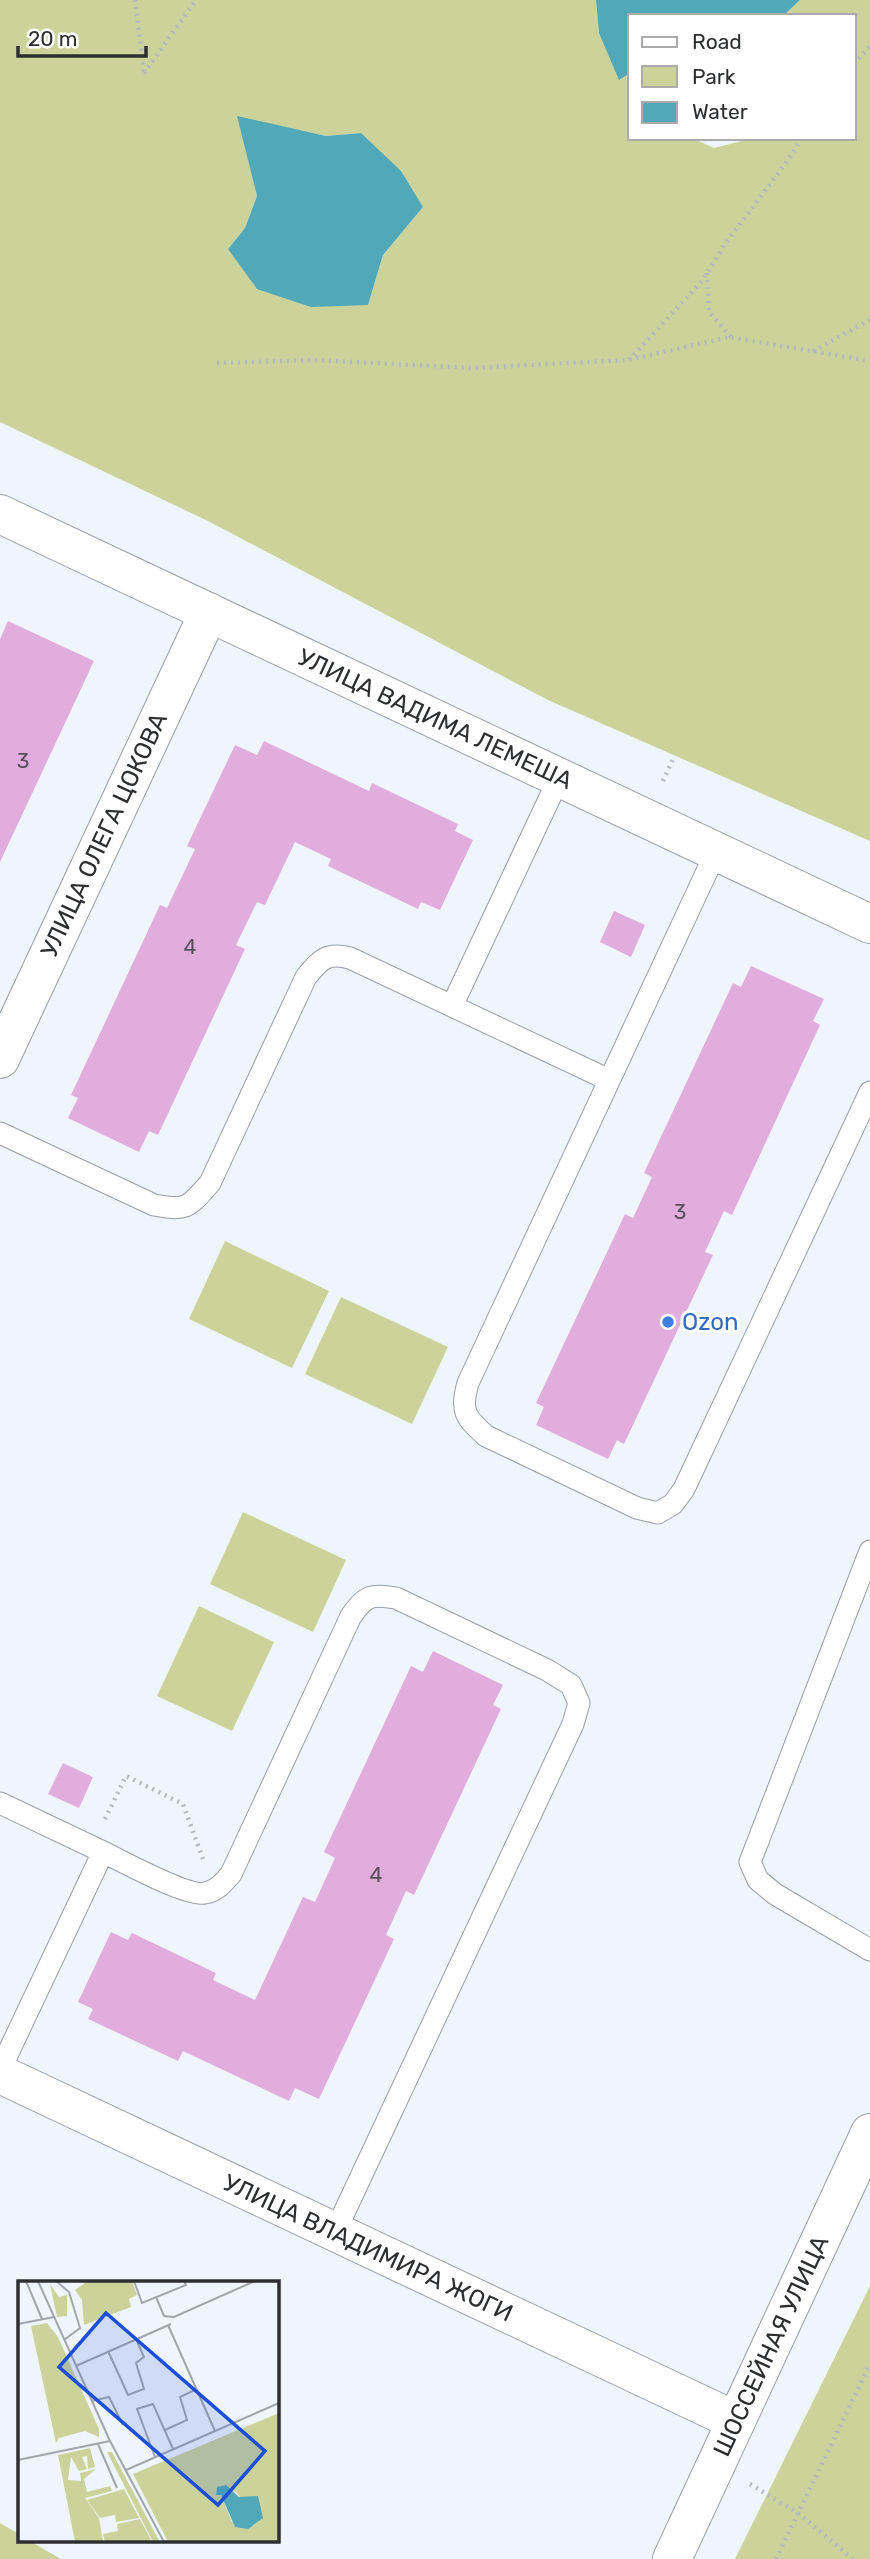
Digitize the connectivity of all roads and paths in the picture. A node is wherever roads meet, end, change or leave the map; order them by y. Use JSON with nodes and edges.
{"nodes":[{"id":1,"x":135,"y":0,"type":"edge"},
{"id":2,"x":196,"y":0,"type":"edge"},
{"id":3,"x":870,"y":46,"type":"edge"},
{"id":4,"x":856,"y":62,"type":"edge"},
{"id":5,"x":801,"y":140,"type":"edge"},
{"id":6,"x":707,"y":272,"type":"junction"},
{"id":7,"x":870,"y":320,"type":"edge"},
{"id":8,"x":731,"y":337,"type":"junction"},
{"id":9,"x":813,"y":351,"type":"junction"},
{"id":10,"x":628,"y":360,"type":"junction"},
{"id":11,"x":870,"y":362,"type":"edge"},
{"id":12,"x":217,"y":363,"type":"dead end"},
{"id":13,"x":0,"y":514,"type":"edge"},
{"id":14,"x":209,"y":612,"type":"junction"},
{"id":15,"x":559,"y":778,"type":"junction"},
{"id":16,"x":716,"y":852,"type":"junction"},
{"id":17,"x":870,"y":925,"type":"edge"},
{"id":18,"x":452,"y":1006,"type":"junction"},
{"id":19,"x":0,"y":1059,"type":"edge"},
{"id":20,"x":609,"y":1080,"type":"junction"},
{"id":21,"x":870,"y":1092,"type":"edge"},
{"id":22,"x":0,"y":1133,"type":"edge"},
{"id":23,"x":870,"y":1551,"type":"edge"},
{"id":24,"x":0,"y":1804,"type":"edge"},
{"id":25,"x":98,"y":1850,"type":"junction"},
{"id":26,"x":214,"y":1889,"type":"junction"},
{"id":27,"x":870,"y":1950,"type":"edge"},
{"id":28,"x":0,"y":2072,"type":"edge"},
{"id":29,"x":870,"y":2133,"type":"edge"},
{"id":30,"x":335,"y":2232,"type":"junction"},
{"id":31,"x":870,"y":2364,"type":"edge"},
{"id":32,"x":736,"y":2421,"type":"junction"},
{"id":33,"x":716,"y":2463,"type":"junction"},
{"id":34,"x":798,"y":2513,"type":"junction"},
{"id":35,"x":672,"y":2559,"type":"edge"},
{"id":36,"x":776,"y":2559,"type":"edge"},
{"id":37,"x":853,"y":2559,"type":"edge"}],
"edges":[{"from":1,"to":2,"type":"path"},
{"from":3,"to":4,"type":"path"},
{"from":5,"to":6,"type":"path"},
{"from":6,"to":8,"type":"path"},
{"from":6,"to":10,"type":"path"},
{"from":7,"to":9,"type":"path"},
{"from":8,"to":9,"type":"path"},
{"from":8,"to":10,"type":"path"},
{"from":9,"to":11,"type":"path"},
{"from":10,"to":12,"type":"path"},
{"from":13,"to":14,"type":"street","name":"УЛИЦА ВАДИМА ЛЕМЕША"},
{"from":14,"to":15,"type":"street","name":"УЛИЦА ВАДИМА ЛЕМЕША"},
{"from":14,"to":19,"type":"street","name":"УЛИЦА ОЛЕГА ЦОКОВА"},
{"from":15,"to":16,"type":"street","name":"УЛИЦА ВАДИМА ЛЕМЕША"},
{"from":15,"to":18,"type":"lane"},
{"from":16,"to":17,"type":"street","name":"УЛИЦА ВАДИМА ЛЕМЕША"},
{"from":16,"to":20,"type":"lane"},
{"from":18,"to":20,"type":"lane"},
{"from":18,"to":22,"type":"lane"},
{"from":20,"to":21,"type":"lane"},
{"from":23,"to":27,"type":"lane"},
{"from":24,"to":25,"type":"lane"},
{"from":25,"to":26,"type":"lane"},
{"from":25,"to":26,"type":"path"},
{"from":25,"to":28,"type":"lane"},
{"from":26,"to":30,"type":"lane"},
{"from":28,"to":30,"type":"street","name":"УЛИЦА ВЛАДИМИРА ЖОГИ"},
{"from":29,"to":32,"type":"street","name":"ШОССЕЙНАЯ УЛИЦА"},
{"from":30,"to":32,"type":"street","name":"УЛИЦА ВЛАДИМИРА ЖОГИ"},
{"from":31,"to":34,"type":"path"},
{"from":32,"to":33,"type":"street","name":"ШОССЕЙНАЯ УЛИЦА"},
{"from":33,"to":34,"type":"path"},
{"from":33,"to":35,"type":"street","name":"ШОССЕЙНАЯ УЛИЦА"},
{"from":34,"to":36,"type":"path"},
{"from":34,"to":37,"type":"path"}]}
